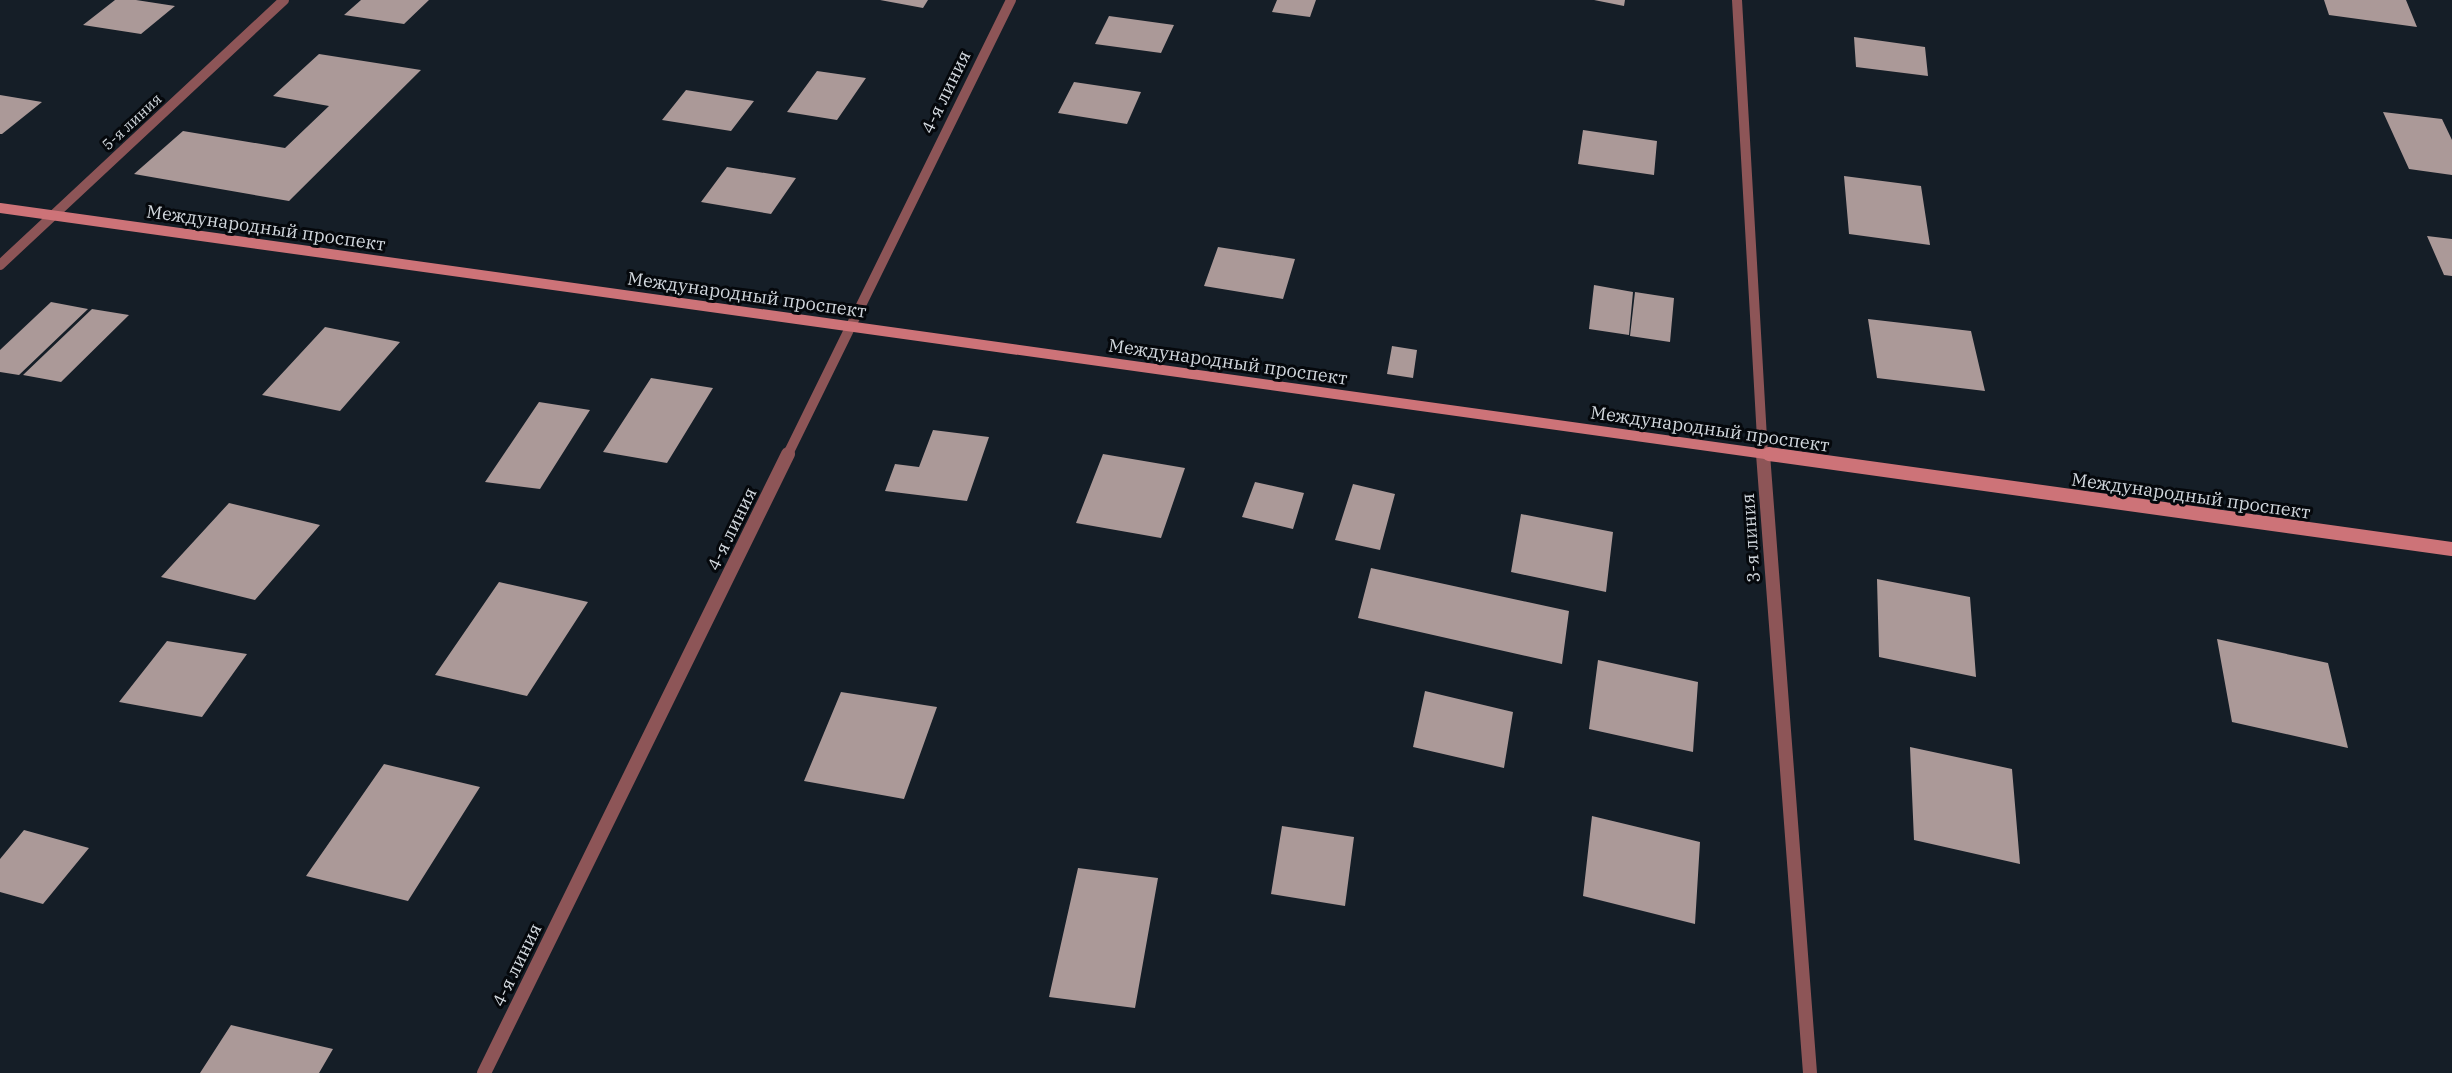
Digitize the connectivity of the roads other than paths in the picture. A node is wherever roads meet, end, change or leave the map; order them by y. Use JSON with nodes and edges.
{"nodes":[{"id":1,"x":284,"y":0,"type":"edge"},
{"id":2,"x":1011,"y":0,"type":"edge"},
{"id":3,"x":1737,"y":0,"type":"edge"},
{"id":4,"x":0,"y":208,"type":"edge"},
{"id":5,"x":54,"y":215,"type":"junction"},
{"id":6,"x":0,"y":265,"type":"edge"},
{"id":7,"x":852,"y":326,"type":"junction"},
{"id":8,"x":1762,"y":453,"type":"junction"},
{"id":9,"x":2452,"y":549,"type":"edge"},
{"id":10,"x":484,"y":1073,"type":"edge"},
{"id":11,"x":1810,"y":1073,"type":"edge"}],
"edges":[{"from":1,"to":5,"type":"street","name":"5-я линия"},
{"from":2,"to":7,"type":"street","name":"4-я линия"},
{"from":3,"to":8,"type":"street","name":"3-я линия"},
{"from":4,"to":5,"type":"street","name":"Международный проспект"},
{"from":5,"to":6,"type":"street","name":"5-я линия"},
{"from":5,"to":7,"type":"street","name":"Международный проспект"},
{"from":7,"to":8,"type":"street","name":"Международный проспект"},
{"from":7,"to":10,"type":"street","name":"4-я линия"},
{"from":8,"to":9,"type":"street","name":"Международный проспект"},
{"from":8,"to":11,"type":"street","name":"3-я линия"}]}
